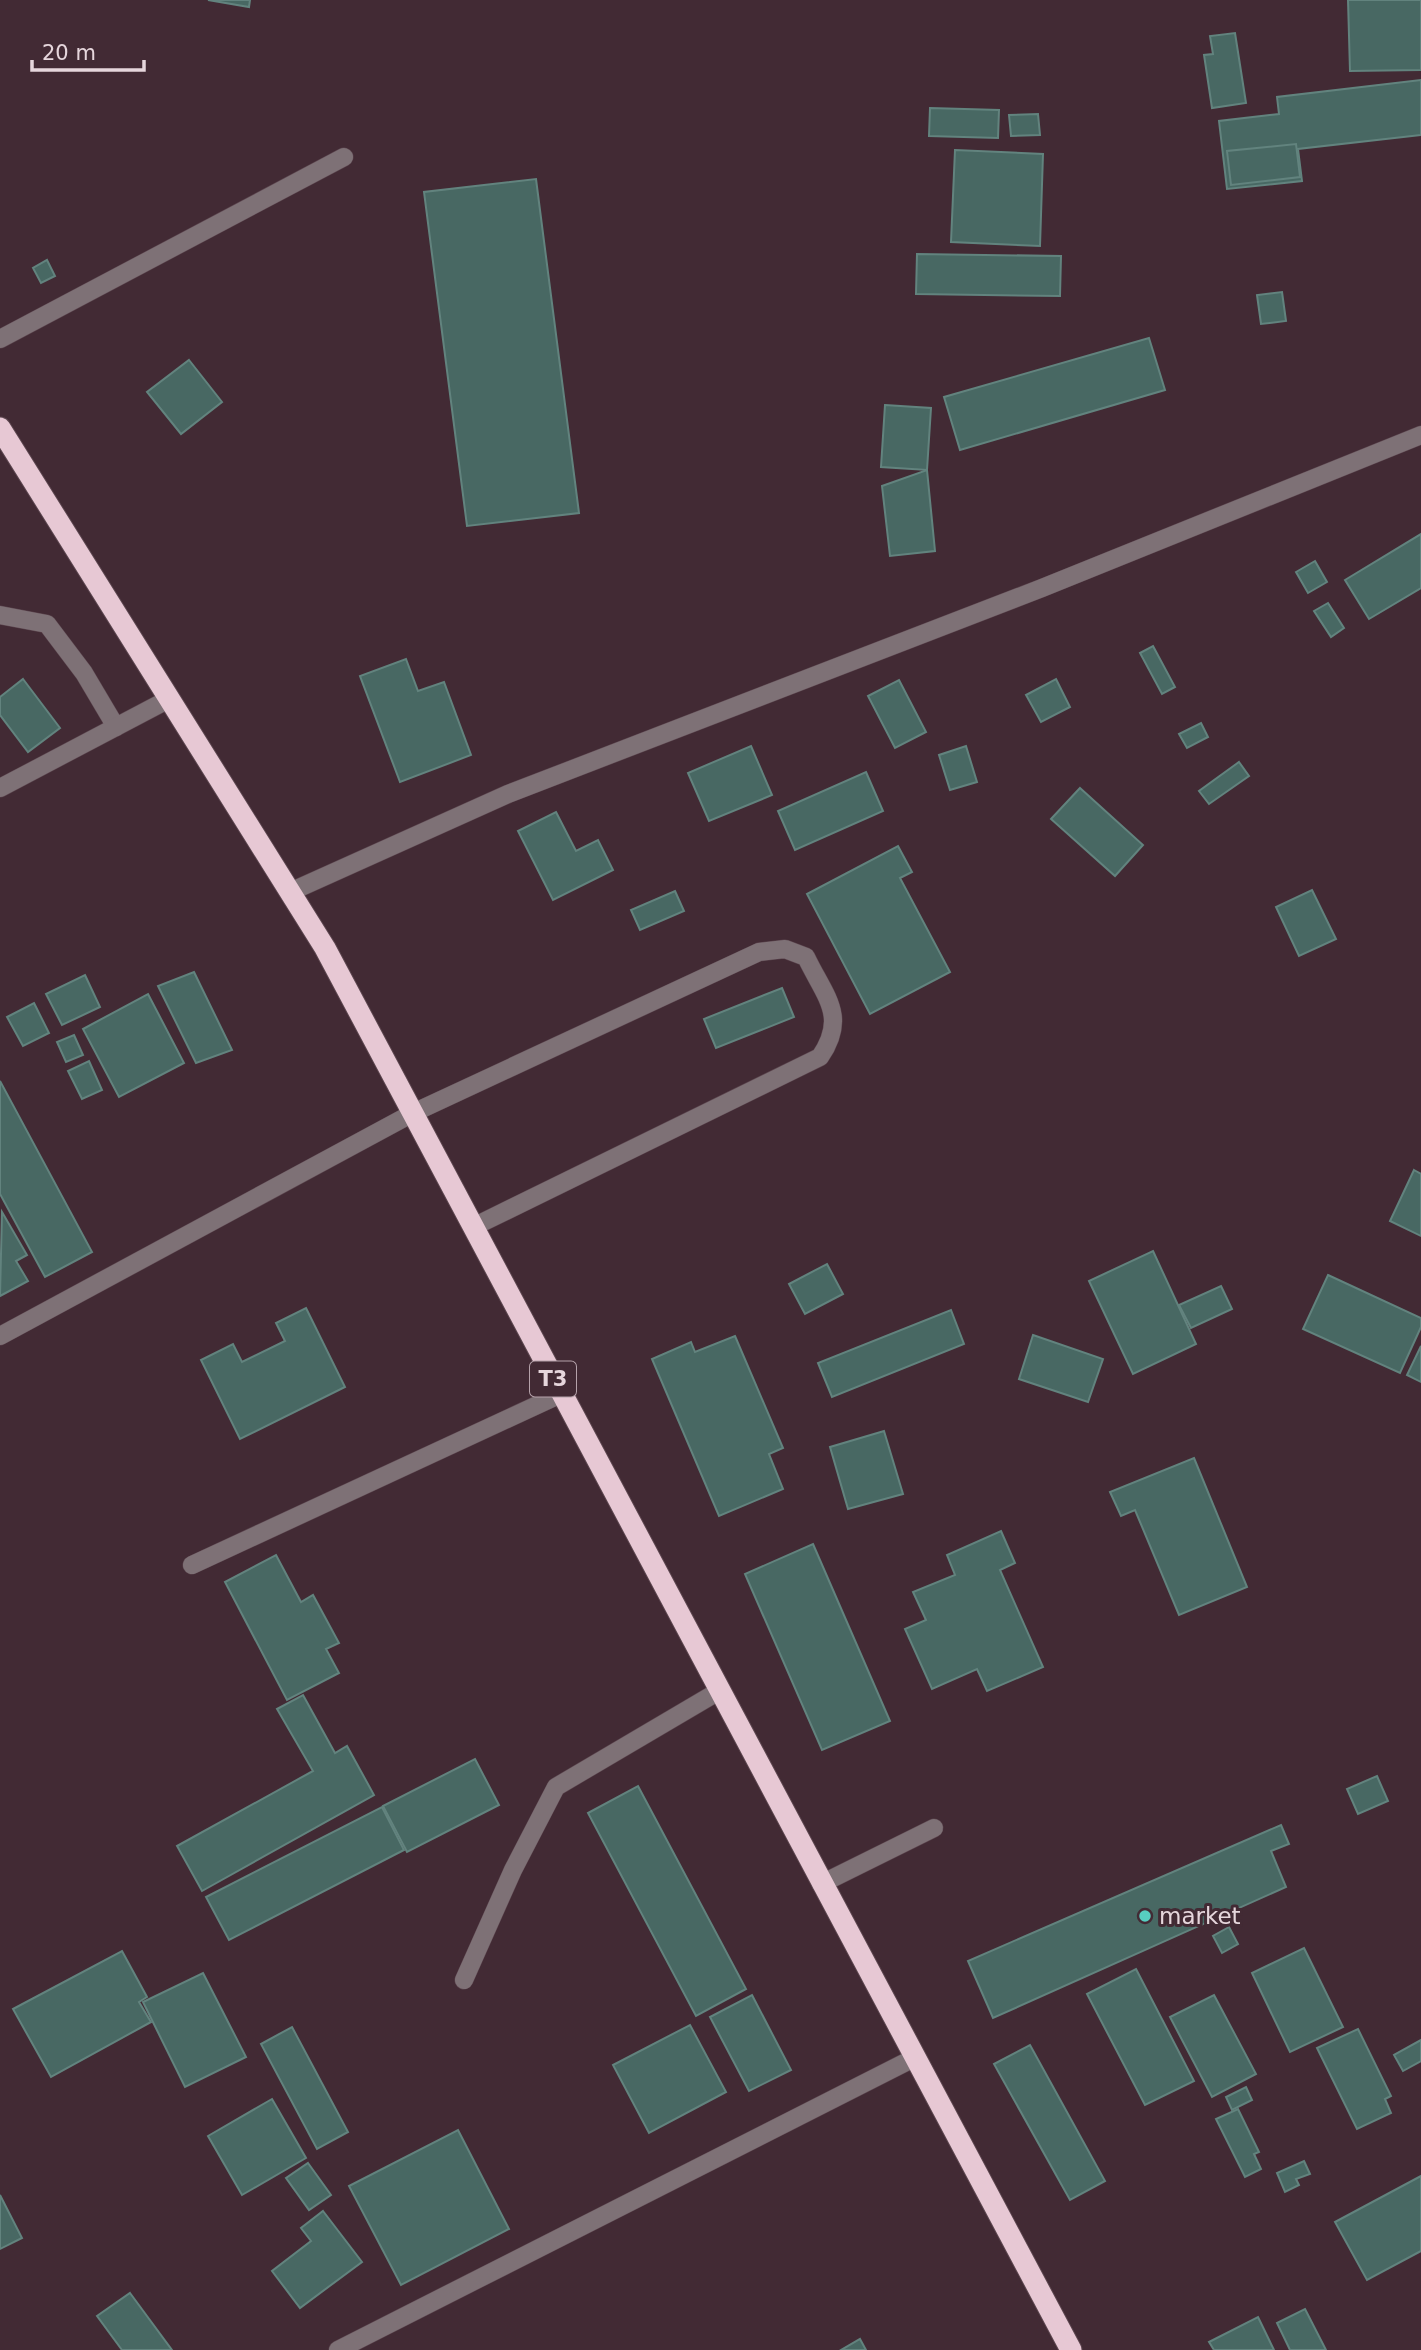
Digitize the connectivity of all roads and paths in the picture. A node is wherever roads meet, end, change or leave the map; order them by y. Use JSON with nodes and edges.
{"nodes":[{"id":1,"x":344,"y":157,"type":"dead end"},
{"id":2,"x":0,"y":339,"type":"edge"},
{"id":3,"x":0,"y":428,"type":"edge"},
{"id":4,"x":1421,"y":435,"type":"edge"},
{"id":5,"x":0,"y":615,"type":"edge"},
{"id":6,"x":169,"y":699,"type":"junction"},
{"id":7,"x":116,"y":727,"type":"junction"},
{"id":8,"x":0,"y":788,"type":"edge"},
{"id":9,"x":290,"y":892,"type":"junction"},
{"id":10,"x":413,"y":1113,"type":"junction"},
{"id":11,"x":473,"y":1227,"type":"junction"},
{"id":12,"x":0,"y":1336,"type":"edge"},
{"id":13,"x":561,"y":1394,"type":"junction"},
{"id":14,"x":192,"y":1565,"type":"dead end"},
{"id":15,"x":719,"y":1691,"type":"junction"},
{"id":16,"x":934,"y":1828,"type":"dead end"},
{"id":17,"x":821,"y":1884,"type":"junction"},
{"id":18,"x":464,"y":1980,"type":"dead end"},
{"id":19,"x":914,"y":2058,"type":"junction"},
{"id":20,"x":338,"y":2350,"type":"edge"},
{"id":21,"x":1071,"y":2350,"type":"edge"}],
"edges":[{"from":1,"to":2,"type":"street"},
{"from":3,"to":6,"type":"highway","number":"T3"},
{"from":4,"to":9,"type":"street"},
{"from":5,"to":7,"type":"street"},
{"from":6,"to":7,"type":"street"},
{"from":6,"to":9,"type":"highway","number":"T3"},
{"from":7,"to":8,"type":"street"},
{"from":9,"to":10,"type":"highway","number":"T3"},
{"from":10,"to":11,"type":"highway","number":"T3"},
{"from":10,"to":11,"type":"street"},
{"from":10,"to":12,"type":"street"},
{"from":11,"to":13,"type":"highway","number":"T3"},
{"from":13,"to":14,"type":"street"},
{"from":13,"to":15,"type":"highway","number":"T3"},
{"from":15,"to":17,"type":"highway","number":"T3"},
{"from":15,"to":18,"type":"street"},
{"from":16,"to":17,"type":"street"},
{"from":17,"to":19,"type":"highway","number":"T3"},
{"from":19,"to":20,"type":"street"},
{"from":19,"to":21,"type":"highway","number":"T3"}]}
